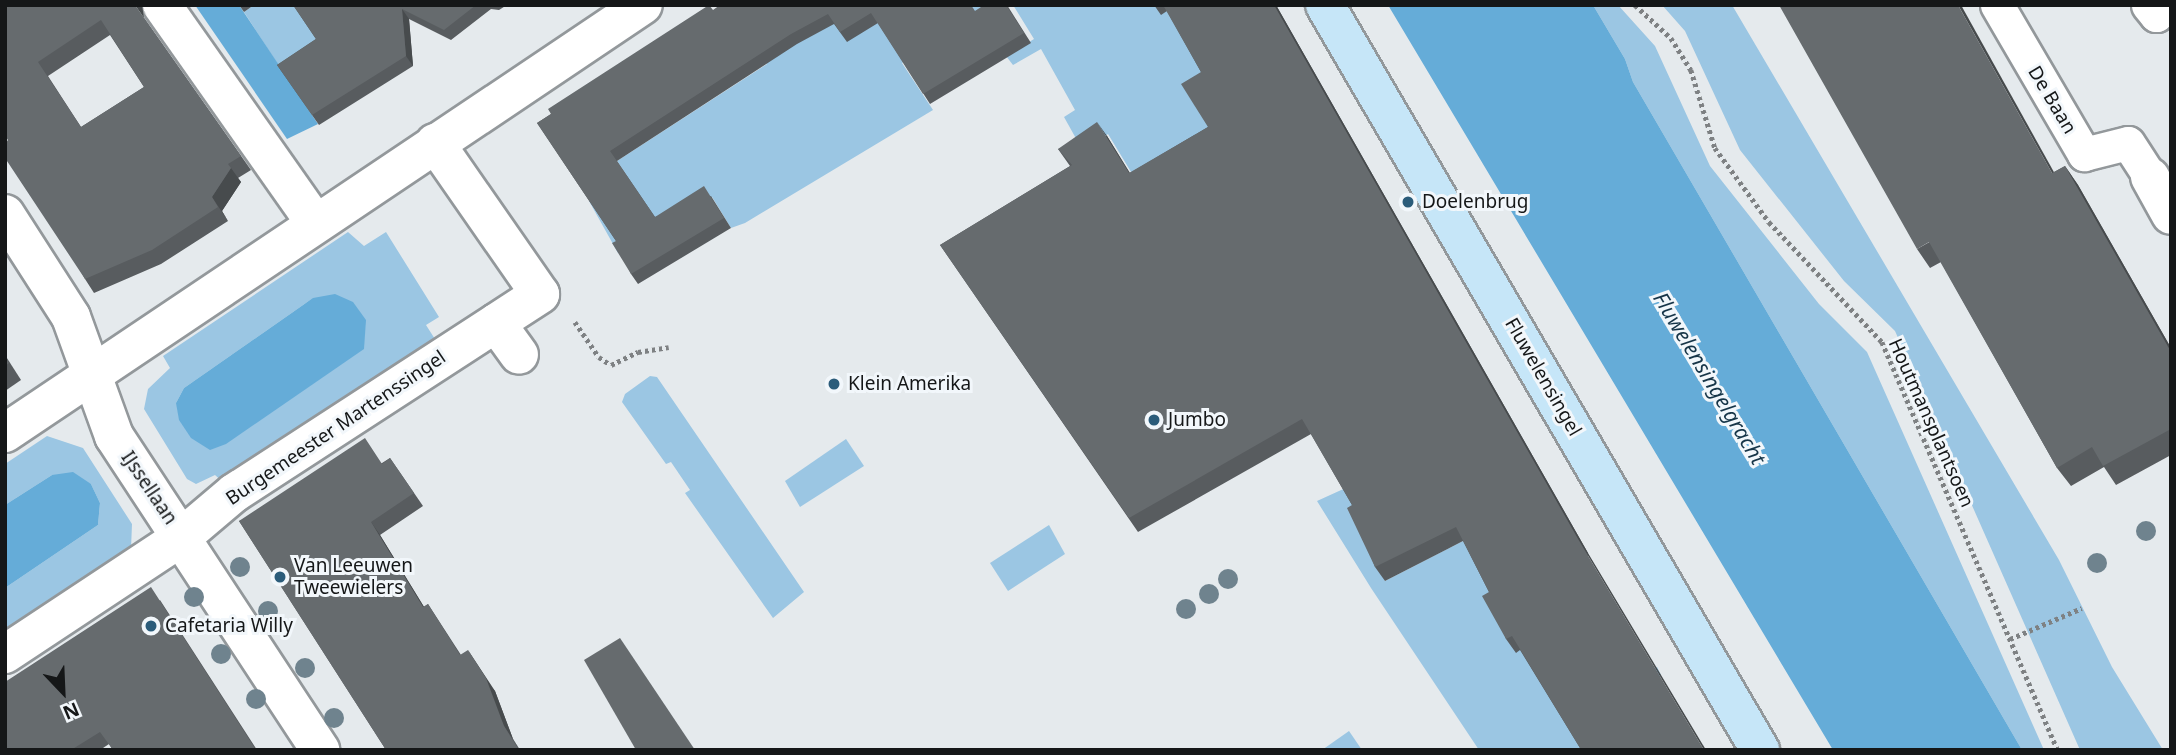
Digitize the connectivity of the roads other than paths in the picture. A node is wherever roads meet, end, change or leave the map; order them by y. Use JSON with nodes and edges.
{"nodes":[{"id":1,"x":162,"y":5,"type":"edge"},
{"id":2,"x":643,"y":5,"type":"edge"},
{"id":3,"x":1325,"y":5,"type":"edge"},
{"id":4,"x":1997,"y":5,"type":"edge"},
{"id":5,"x":435,"y":143,"type":"junction"},
{"id":6,"x":2150,"y":177,"type":"joint"},
{"id":7,"x":5,"y":214,"type":"edge"},
{"id":8,"x":2171,"y":215,"type":"edge"},
{"id":9,"x":315,"y":223,"type":"junction"},
{"id":10,"x":496,"y":323,"type":"junction"},
{"id":11,"x":519,"y":355,"type":"dead end"},
{"id":12,"x":95,"y":373,"type":"junction"},
{"id":13,"x":5,"y":433,"type":"edge"},
{"id":14,"x":182,"y":537,"type":"junction"},
{"id":15,"x":5,"y":653,"type":"edge"},
{"id":16,"x":320,"y":750,"type":"edge"},
{"id":17,"x":1760,"y":750,"type":"edge"}],
"edges":[{"from":1,"to":9,"type":"street"},
{"from":2,"to":5,"type":"street"},
{"from":3,"to":17,"type":"main road","name":"Fluwelensingel"},
{"from":4,"to":6,"type":"street","name":"De Baan"},
{"from":5,"to":9,"type":"street"},
{"from":5,"to":10,"type":"street","name":"Burgemeester Martenssingel"},
{"from":6,"to":8,"type":"street","name":"De Baan"},
{"from":7,"to":12,"type":"street","name":"IJssellaan"},
{"from":9,"to":12,"type":"street"},
{"from":10,"to":11,"type":"street"},
{"from":10,"to":14,"type":"street","name":"Burgemeester Martenssingel"},
{"from":12,"to":13,"type":"street"},
{"from":12,"to":14,"type":"street","name":"IJssellaan"},
{"from":14,"to":15,"type":"street","name":"Burgemeester Martenssingel"},
{"from":14,"to":16,"type":"street","name":"IJssellaan"}]}
